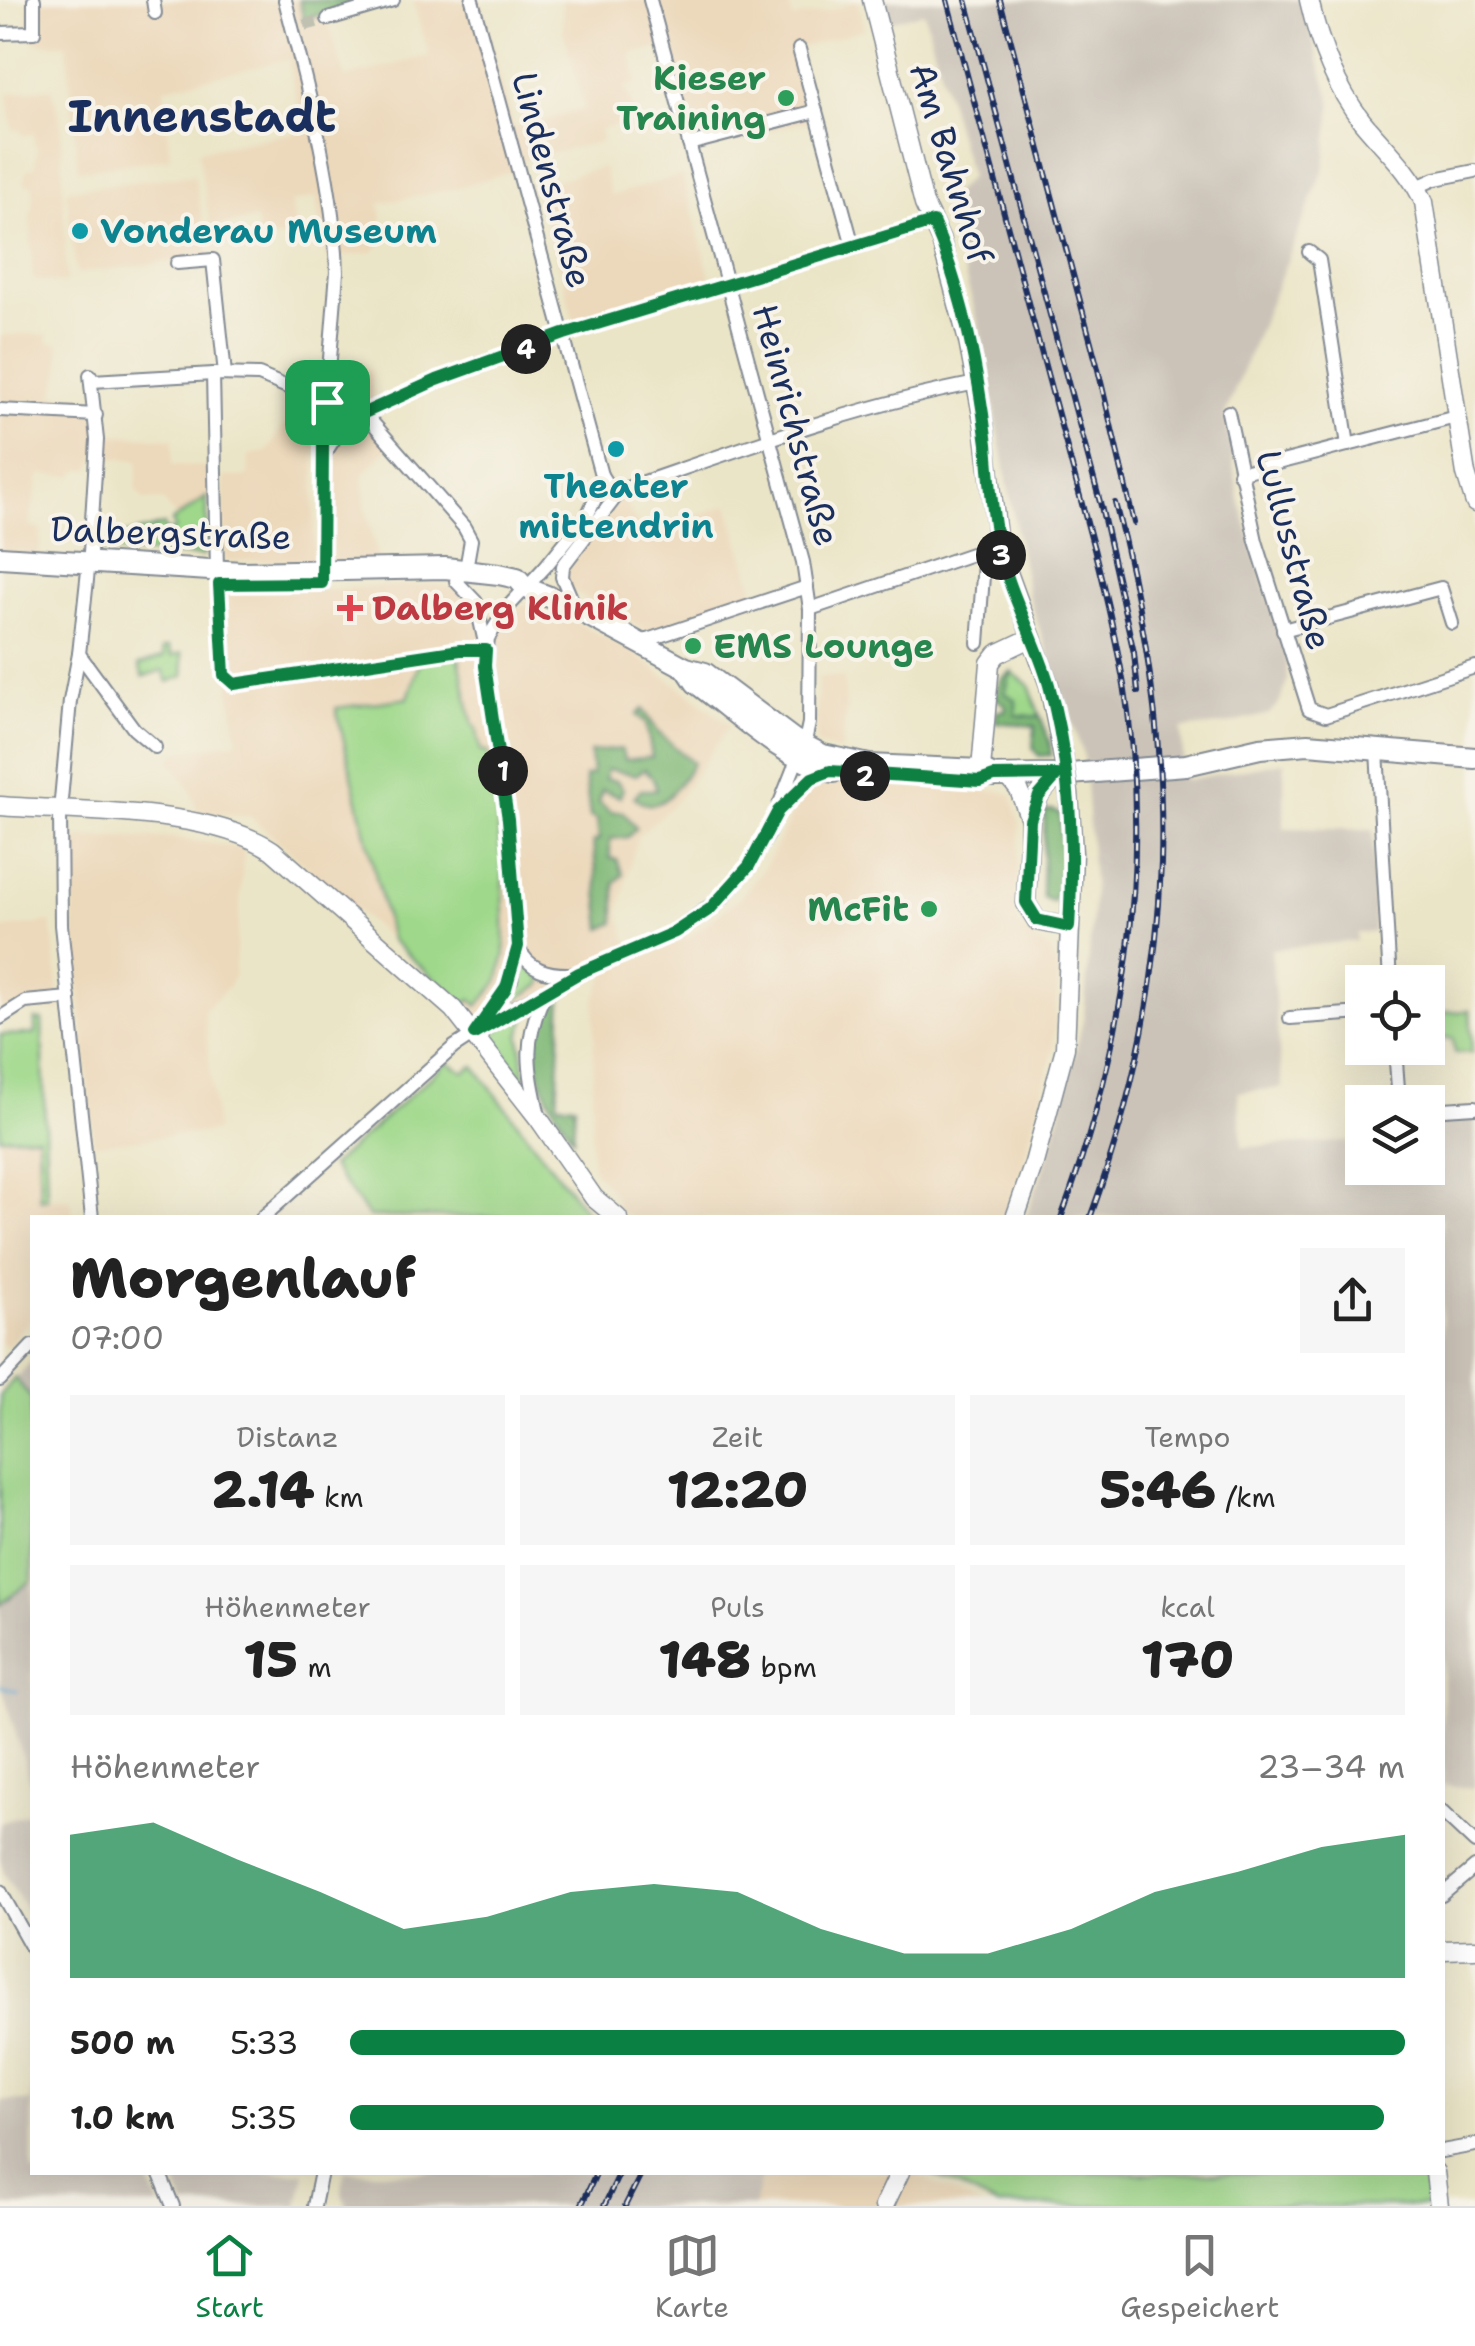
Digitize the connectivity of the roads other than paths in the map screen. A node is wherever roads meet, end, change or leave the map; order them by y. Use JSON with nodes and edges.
{"nodes":[{"id":1,"x":34,"y":0,"type":"edge"},
{"id":2,"x":285,"y":0,"type":"edge"},
{"id":3,"x":393,"y":0,"type":"edge"},
{"id":4,"x":472,"y":0,"type":"edge"},
{"id":5,"x":650,"y":0,"type":"edge"},
{"id":6,"x":872,"y":0,"type":"edge"},
{"id":7,"x":1308,"y":0,"type":"edge"},
{"id":8,"x":328,"y":19,"type":"tunnel mouth"},
{"id":9,"x":0,"y":32,"type":"edge"},
{"id":10,"x":799,"y":49,"type":"dead end"},
{"id":11,"x":816,"y":111,"type":"junction"},
{"id":12,"x":689,"y":144,"type":"junction"},
{"id":13,"x":1475,"y":171,"type":"edge"},
{"id":14,"x":1417,"y":187,"type":"junction"},
{"id":15,"x":933,"y":222,"type":"junction"},
{"id":16,"x":854,"y":246,"type":"junction"},
{"id":17,"x":1309,"y":252,"type":"dead end"},
{"id":18,"x":178,"y":263,"type":"dead end"},
{"id":19,"x":728,"y":286,"type":"junction"},
{"id":20,"x":564,"y":334,"type":"junction"},
{"id":21,"x":219,"y":374,"type":"junction"},
{"id":22,"x":978,"y":383,"type":"junction"},
{"id":23,"x":327,"y":402,"type":"junction"},
{"id":24,"x":0,"y":410,"type":"edge"},
{"id":25,"x":1228,"y":412,"type":"dead end"},
{"id":26,"x":364,"y":413,"type":"junction"},
{"id":27,"x":96,"y":414,"type":"junction"},
{"id":28,"x":1456,"y":417,"type":"junction"},
{"id":29,"x":770,"y":439,"type":"junction"},
{"id":30,"x":1348,"y":444,"type":"junction"},
{"id":31,"x":324,"y":456,"type":"junction"},
{"id":32,"x":1239,"y":473,"type":"junction"},
{"id":33,"x":601,"y":475,"type":"junction"},
{"id":34,"x":621,"y":490,"type":"junction"},
{"id":35,"x":1475,"y":503,"type":"edge"},
{"id":36,"x":992,"y":547,"type":"junction"},
{"id":37,"x":0,"y":558,"type":"edge"},
{"id":38,"x":0,"y":571,"type":"edge"},
{"id":39,"x":88,"y":571,"type":"junction"},
{"id":40,"x":461,"y":575,"type":"junction"},
{"id":41,"x":322,"y":577,"type":"junction"},
{"id":42,"x":218,"y":578,"type":"junction"},
{"id":43,"x":807,"y":586,"type":"junction"},
{"id":44,"x":526,"y":588,"type":"junction"},
{"id":45,"x":575,"y":608,"type":"junction"},
{"id":46,"x":810,"y":609,"type":"junction"},
{"id":47,"x":1452,"y":623,"type":"dead end"},
{"id":48,"x":1283,"y":630,"type":"junction"},
{"id":49,"x":1031,"y":638,"type":"junction"},
{"id":50,"x":641,"y":642,"type":"junction"},
{"id":51,"x":978,"y":643,"type":"dead end"},
{"id":52,"x":486,"y":650,"type":"junction"},
{"id":53,"x":79,"y":654,"type":"junction"},
{"id":54,"x":1475,"y":666,"type":"edge"},
{"id":55,"x":155,"y":747,"type":"dead end"},
{"id":56,"x":1377,"y":750,"type":"junction"},
{"id":57,"x":801,"y":752,"type":"junction"},
{"id":58,"x":1475,"y":758,"type":"edge"},
{"id":59,"x":1060,"y":766,"type":"junction"},
{"id":60,"x":830,"y":771,"type":"junction"},
{"id":61,"x":994,"y":774,"type":"junction"},
{"id":62,"x":0,"y":806,"type":"edge"},
{"id":63,"x":60,"y":811,"type":"junction"},
{"id":64,"x":778,"y":811,"type":"junction"},
{"id":65,"x":1030,"y":820,"type":"junction"},
{"id":66,"x":1069,"y":927,"type":"junction"},
{"id":67,"x":518,"y":946,"type":"junction"},
{"id":68,"x":1389,"y":965,"type":"edge"},
{"id":69,"x":579,"y":973,"type":"junction"},
{"id":70,"x":547,"y":990,"type":"junction"},
{"id":71,"x":69,"y":998,"type":"junction"},
{"id":72,"x":1345,"y":1014,"type":"edge"},
{"id":73,"x":0,"y":1018,"type":"edge"},
{"id":74,"x":1290,"y":1018,"type":"dead end"},
{"id":75,"x":474,"y":1034,"type":"junction"},
{"id":76,"x":1475,"y":1108,"type":"edge"},
{"id":77,"x":1445,"y":1109,"type":"edge"},
{"id":78,"x":539,"y":1119,"type":"junction"},
{"id":79,"x":92,"y":1215,"type":"edge"},
{"id":80,"x":265,"y":1215,"type":"edge"},
{"id":81,"x":614,"y":1215,"type":"edge"},
{"id":82,"x":1015,"y":1215,"type":"edge"},
{"id":83,"x":30,"y":1348,"type":"edge"},
{"id":84,"x":0,"y":1380,"type":"edge"},
{"id":85,"x":1445,"y":1815,"type":"edge"},
{"id":86,"x":1475,"y":1843,"type":"edge"},
{"id":87,"x":1475,"y":1866,"type":"edge"},
{"id":88,"x":0,"y":1890,"type":"edge"},
{"id":89,"x":1445,"y":1891,"type":"edge"},
{"id":90,"x":30,"y":1944,"type":"edge"},
{"id":91,"x":1475,"y":1949,"type":"edge"},
{"id":92,"x":1445,"y":1950,"type":"edge"},
{"id":93,"x":1475,"y":2145,"type":"edge"},
{"id":94,"x":1445,"y":2150,"type":"edge"},
{"id":95,"x":160,"y":2175,"type":"edge"},
{"id":96,"x":320,"y":2175,"type":"edge"},
{"id":97,"x":899,"y":2175,"type":"edge"},
{"id":98,"x":1435,"y":2175,"type":"edge"},
{"id":99,"x":173,"y":2206,"type":"edge"},
{"id":100,"x":314,"y":2206,"type":"edge"},
{"id":101,"x":884,"y":2206,"type":"edge"},
{"id":102,"x":1439,"y":2206,"type":"edge"}],
"edges":[{"from":1,"to":9,"type":"street"},
{"from":2,"to":23,"type":"street"},
{"from":3,"to":8,"type":"street"},
{"from":4,"to":20,"type":"street","name":"Lindenstraße"},
{"from":5,"to":12,"type":"street","name":"Heinrichstraße"},
{"from":6,"to":15,"type":"main road","name":"Am Bahnhof"},
{"from":7,"to":14,"type":"main road"},
{"from":10,"to":11,"type":"street"},
{"from":11,"to":12,"type":"street"},
{"from":11,"to":16,"type":"street"},
{"from":12,"to":19,"type":"street","name":"Heinrichstraße"},
{"from":13,"to":14,"type":"street"},
{"from":14,"to":28,"type":"main road"},
{"from":15,"to":16,"type":"street"},
{"from":15,"to":22,"type":"main road","name":"Am Bahnhof"},
{"from":16,"to":19,"type":"street"},
{"from":17,"to":30,"type":"street"},
{"from":18,"to":21,"type":"street"},
{"from":19,"to":20,"type":"street"},
{"from":19,"to":29,"type":"street","name":"Heinrichstraße"},
{"from":20,"to":26,"type":"street"},
{"from":20,"to":33,"type":"street","name":"Lindenstraße"},
{"from":21,"to":23,"type":"street"},
{"from":21,"to":27,"type":"street"},
{"from":21,"to":42,"type":"street"},
{"from":22,"to":29,"type":"street"},
{"from":22,"to":36,"type":"main road","name":"Am Bahnhof"},
{"from":23,"to":26,"type":"street"},
{"from":23,"to":31,"type":"street"},
{"from":24,"to":27,"type":"street"},
{"from":25,"to":32,"type":"street","name":"Lullusstraße"},
{"from":26,"to":31,"type":"street"},
{"from":26,"to":40,"type":"street"},
{"from":27,"to":39,"type":"street"},
{"from":28,"to":30,"type":"street"},
{"from":28,"to":35,"type":"main road"},
{"from":29,"to":34,"type":"street"},
{"from":29,"to":43,"type":"street","name":"Heinrichstraße"},
{"from":30,"to":32,"type":"street"},
{"from":31,"to":41,"type":"street"},
{"from":32,"to":48,"type":"street","name":"Lullusstraße"},
{"from":33,"to":34,"type":"street"},
{"from":33,"to":44,"type":"street"},
{"from":34,"to":45,"type":"street"},
{"from":36,"to":46,"type":"street"},
{"from":36,"to":49,"type":"main road","name":"Am Bahnhof"},
{"from":36,"to":51,"type":"street","name":"Am Bahnhof"},
{"from":37,"to":39,"type":"main road","name":"Dalbergstraße"},
{"from":38,"to":39,"type":"main road","name":"Dalbergstraße"},
{"from":39,"to":42,"type":"main road","name":"Dalbergstraße"},
{"from":39,"to":53,"type":"street"},
{"from":40,"to":41,"type":"main road","name":"Dalbergstraße"},
{"from":40,"to":44,"type":"main road","name":"Dalbergstraße"},
{"from":40,"to":52,"type":"street"},
{"from":41,"to":42,"type":"main road","name":"Dalbergstraße"},
{"from":42,"to":52,"type":"street"},
{"from":43,"to":46,"type":"street","name":"Heinrichstraße"},
{"from":43,"to":50,"type":"street"},
{"from":44,"to":45,"type":"main road","name":"Dalbergstraße"},
{"from":44,"to":52,"type":"street"},
{"from":45,"to":50,"type":"main road","name":"Dalbergstraße"},
{"from":46,"to":57,"type":"street","name":"Heinrichstraße"},
{"from":47,"to":48,"type":"street"},
{"from":48,"to":54,"type":"street","name":"Lullusstraße"},
{"from":49,"to":59,"type":"main road","name":"Am Bahnhof"},
{"from":49,"to":61,"type":"main road"},
{"from":50,"to":57,"type":"main road","name":"Dalbergstraße"},
{"from":52,"to":67,"type":"street"},
{"from":53,"to":55,"type":"street"},
{"from":53,"to":63,"type":"street"},
{"from":56,"to":58,"type":"main road"},
{"from":56,"to":59,"type":"main road"},
{"from":56,"to":68,"type":"street"},
{"from":57,"to":60,"type":"main road"},
{"from":57,"to":61,"type":"main road"},
{"from":57,"to":64,"type":"street","name":"Heinrichstraße"},
{"from":59,"to":61,"type":"main road"},
{"from":59,"to":65,"type":"main road"},
{"from":59,"to":66,"type":"main road","name":"Am Bahnhof","bridge":true},
{"from":60,"to":61,"type":"main road"},
{"from":60,"to":64,"type":"street","name":"Heinrichstraße"},
{"from":61,"to":65,"type":"main road"},
{"from":62,"to":63,"type":"main road"},
{"from":63,"to":71,"type":"street"},
{"from":63,"to":75,"type":"main road"},
{"from":64,"to":69,"type":"street","name":"Heinrichstraße"},
{"from":65,"to":66,"type":"main road"},
{"from":66,"to":82,"type":"main road","name":"Am Bahnhof"},
{"from":67,"to":69,"type":"street"},
{"from":67,"to":75,"type":"street"},
{"from":69,"to":70,"type":"street","name":"Heinrichstraße"},
{"from":70,"to":75,"type":"street","name":"Heinrichstraße"},
{"from":70,"to":78,"type":"street"},
{"from":71,"to":73,"type":"street"},
{"from":71,"to":79,"type":"street"},
{"from":72,"to":74,"type":"street"},
{"from":75,"to":78,"type":"main road"},
{"from":75,"to":80,"type":"street","name":"Heinrichstraße"},
{"from":76,"to":77,"type":"street"},
{"from":78,"to":81,"type":"main road"},
{"from":83,"to":84,"type":"street"},
{"from":85,"to":86,"type":"street"},
{"from":87,"to":89,"type":"street"},
{"from":88,"to":90,"type":"street"},
{"from":91,"to":92,"type":"main road"},
{"from":93,"to":94,"type":"street"},
{"from":95,"to":99,"type":"street"},
{"from":96,"to":100,"type":"street"},
{"from":97,"to":101,"type":"main road"},
{"from":98,"to":102,"type":"main road"}]}
